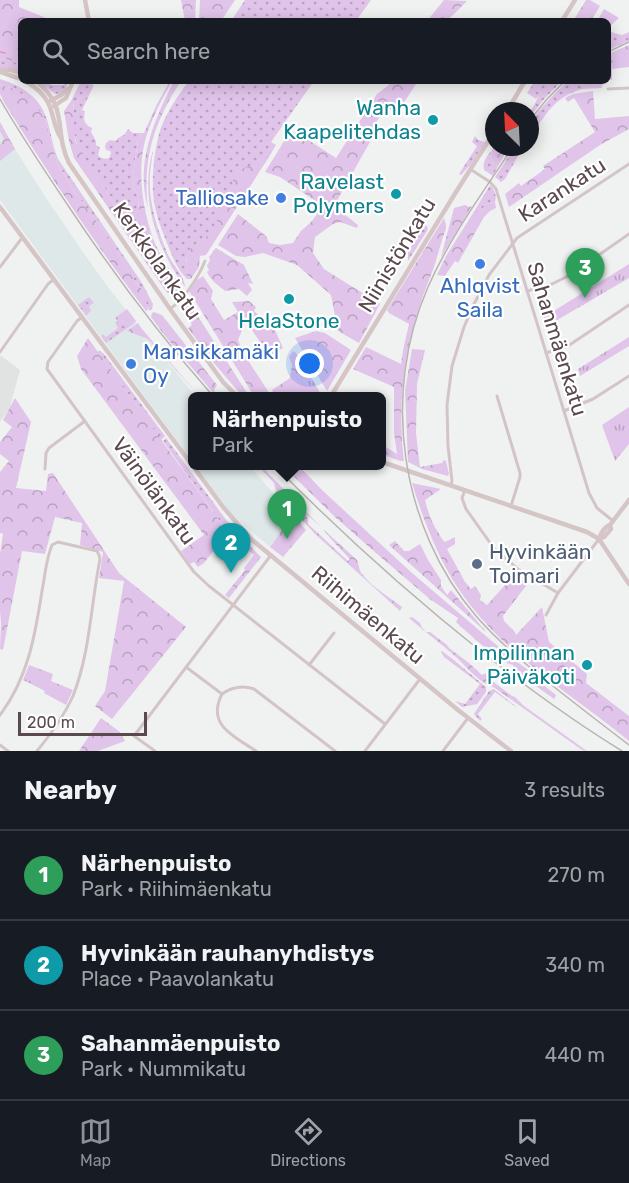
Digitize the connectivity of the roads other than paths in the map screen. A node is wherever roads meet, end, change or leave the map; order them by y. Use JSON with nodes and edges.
{"nodes":[{"id":1,"x":85,"y":0,"type":"edge"},
{"id":2,"x":575,"y":0,"type":"edge"},
{"id":3,"x":88,"y":18,"type":"edge"},
{"id":4,"x":564,"y":18,"type":"edge"},
{"id":5,"x":0,"y":71,"type":"edge"},
{"id":6,"x":18,"y":72,"type":"edge"},
{"id":7,"x":18,"y":78,"type":"edge"},
{"id":8,"x":30,"y":84,"type":"edge"},
{"id":9,"x":39,"y":84,"type":"edge"},
{"id":10,"x":72,"y":84,"type":"edge"},
{"id":11,"x":523,"y":84,"type":"edge"},
{"id":12,"x":629,"y":87,"type":"edge"},
{"id":13,"x":608,"y":89,"type":"dead end"},
{"id":14,"x":512,"y":102,"type":"edge"},
{"id":15,"x":52,"y":103,"type":"junction"},
{"id":16,"x":485,"y":146,"type":"edge"},
{"id":17,"x":629,"y":164,"type":"edge"},
{"id":18,"x":470,"y":170,"type":"junction"},
{"id":19,"x":0,"y":207,"type":"edge"},
{"id":20,"x":629,"y":234,"type":"edge"},
{"id":21,"x":23,"y":236,"type":"junction"},
{"id":22,"x":513,"y":243,"type":"junction"},
{"id":23,"x":205,"y":261,"type":"dead end"},
{"id":24,"x":0,"y":267,"type":"edge"},
{"id":25,"x":55,"y":279,"type":"junction"},
{"id":26,"x":527,"y":291,"type":"junction"},
{"id":27,"x":629,"y":305,"type":"edge"},
{"id":28,"x":170,"y":309,"type":"junction"},
{"id":29,"x":83,"y":317,"type":"junction"},
{"id":30,"x":0,"y":352,"type":"edge"},
{"id":31,"x":546,"y":352,"type":"junction"},
{"id":32,"x":629,"y":376,"type":"edge"},
{"id":33,"x":233,"y":392,"type":"edge"},
{"id":34,"x":333,"y":392,"type":"edge"},
{"id":35,"x":497,"y":396,"type":"dead end"},
{"id":36,"x":564,"y":411,"type":"junction"},
{"id":37,"x":86,"y":422,"type":"junction"},
{"id":38,"x":188,"y":458,"type":"edge"},
{"id":39,"x":386,"y":464,"type":"edge"},
{"id":40,"x":45,"y":469,"type":"dead end"},
{"id":41,"x":197,"y":470,"type":"edge"},
{"id":42,"x":451,"y":485,"type":"junction"},
{"id":43,"x":465,"y":490,"type":"junction"},
{"id":44,"x":629,"y":500,"type":"edge"},
{"id":45,"x":511,"y":506,"type":"junction"},
{"id":46,"x":612,"y":523,"type":"junction"},
{"id":47,"x":599,"y":539,"type":"junction"},
{"id":48,"x":271,"y":555,"type":"junction"},
{"id":49,"x":629,"y":584,"type":"edge"},
{"id":50,"x":558,"y":593,"type":"junction"},
{"id":51,"x":234,"y":605,"type":"junction"},
{"id":52,"x":546,"y":615,"type":"dead end"},
{"id":53,"x":334,"y":633,"type":"dead end"},
{"id":54,"x":309,"y":665,"type":"junction"},
{"id":55,"x":186,"y":667,"type":"junction"},
{"id":56,"x":420,"y":679,"type":"junction"},
{"id":57,"x":222,"y":694,"type":"junction"},
{"id":58,"x":0,"y":715,"type":"edge"},
{"id":59,"x":468,"y":718,"type":"junction"},
{"id":60,"x":385,"y":724,"type":"junction"},
{"id":61,"x":0,"y":745,"type":"edge"},
{"id":62,"x":8,"y":751,"type":"edge"},
{"id":63,"x":37,"y":751,"type":"edge"},
{"id":64,"x":155,"y":751,"type":"edge"},
{"id":65,"x":256,"y":751,"type":"edge"},
{"id":66,"x":335,"y":751,"type":"edge"},
{"id":67,"x":365,"y":751,"type":"edge"},
{"id":68,"x":443,"y":751,"type":"edge"},
{"id":69,"x":511,"y":751,"type":"edge"}],
"edges":[{"from":1,"to":3,"type":"street"},
{"from":2,"to":4,"type":"street"},
{"from":5,"to":6,"type":"street"},
{"from":5,"to":7,"type":"street"},
{"from":8,"to":15,"type":"street"},
{"from":9,"to":15,"type":"street"},
{"from":10,"to":15,"type":"street"},
{"from":11,"to":14,"type":"street"},
{"from":12,"to":13,"type":"street"},
{"from":15,"to":28,"type":"street","name":"Kerkkolankatu"},
{"from":16,"to":18,"type":"street","name":"Niinistönkatu"},
{"from":17,"to":22,"type":"street","name":"Karankatu"},
{"from":18,"to":22,"type":"street","name":"Sahanmäenkatu"},
{"from":18,"to":34,"type":"street","name":"Niinistönkatu"},
{"from":19,"to":21,"type":"street","name":"Riihimäenkatu"},
{"from":20,"to":26,"type":"street"},
{"from":21,"to":24,"type":"street"},
{"from":21,"to":25,"type":"street","name":"Riihimäenkatu"},
{"from":22,"to":26,"type":"street","name":"Sahanmäenkatu"},
{"from":22,"to":42,"type":"street","name":"Karankatu"},
{"from":23,"to":28,"type":"street"},
{"from":25,"to":29,"type":"street","name":"Riihimäenkatu"},
{"from":25,"to":30,"type":"street"},
{"from":26,"to":31,"type":"street","name":"Sahanmäenkatu"},
{"from":27,"to":31,"type":"street"},
{"from":28,"to":33,"type":"street","name":"Kerkkolankatu"},
{"from":29,"to":37,"type":"street","name":"Väinölänkatu"},
{"from":29,"to":38,"type":"street","name":"Riihimäenkatu"},
{"from":31,"to":36,"type":"street","name":"Sahanmäenkatu"},
{"from":32,"to":36,"type":"street"},
{"from":35,"to":45,"type":"street"},
{"from":36,"to":46,"type":"street","name":"Sahanmäenkatu"},
{"from":37,"to":40,"type":"street"},
{"from":37,"to":51,"type":"street","name":"Väinölänkatu"},
{"from":39,"to":42,"type":"street"},
{"from":41,"to":48,"type":"street","name":"Riihimäenkatu"},
{"from":42,"to":43,"type":"street"},
{"from":43,"to":45,"type":"street"},
{"from":43,"to":50,"type":"street"},
{"from":44,"to":46,"type":"street"},
{"from":45,"to":47,"type":"street"},
{"from":46,"to":47,"type":"street"},
{"from":47,"to":49,"type":"street"},
{"from":47,"to":50,"type":"street"},
{"from":48,"to":51,"type":"street"},
{"from":48,"to":56,"type":"street","name":"Riihimäenkatu"},
{"from":50,"to":52,"type":"street"},
{"from":51,"to":54,"type":"street","name":"Väinölänkatu"},
{"from":51,"to":55,"type":"street"},
{"from":53,"to":54,"type":"street"},
{"from":54,"to":60,"type":"street","name":"Väinölänkatu"},
{"from":55,"to":57,"type":"street"},
{"from":55,"to":64,"type":"street"},
{"from":56,"to":59,"type":"street","name":"Riihimäenkatu"},
{"from":56,"to":60,"type":"street"},
{"from":57,"to":65,"type":"street"},
{"from":57,"to":66,"type":"street"},
{"from":58,"to":63,"type":"street"},
{"from":59,"to":68,"type":"street"},
{"from":59,"to":69,"type":"street","name":"Riihimäenkatu"},
{"from":60,"to":67,"type":"street"},
{"from":61,"to":62,"type":"street"}]}
